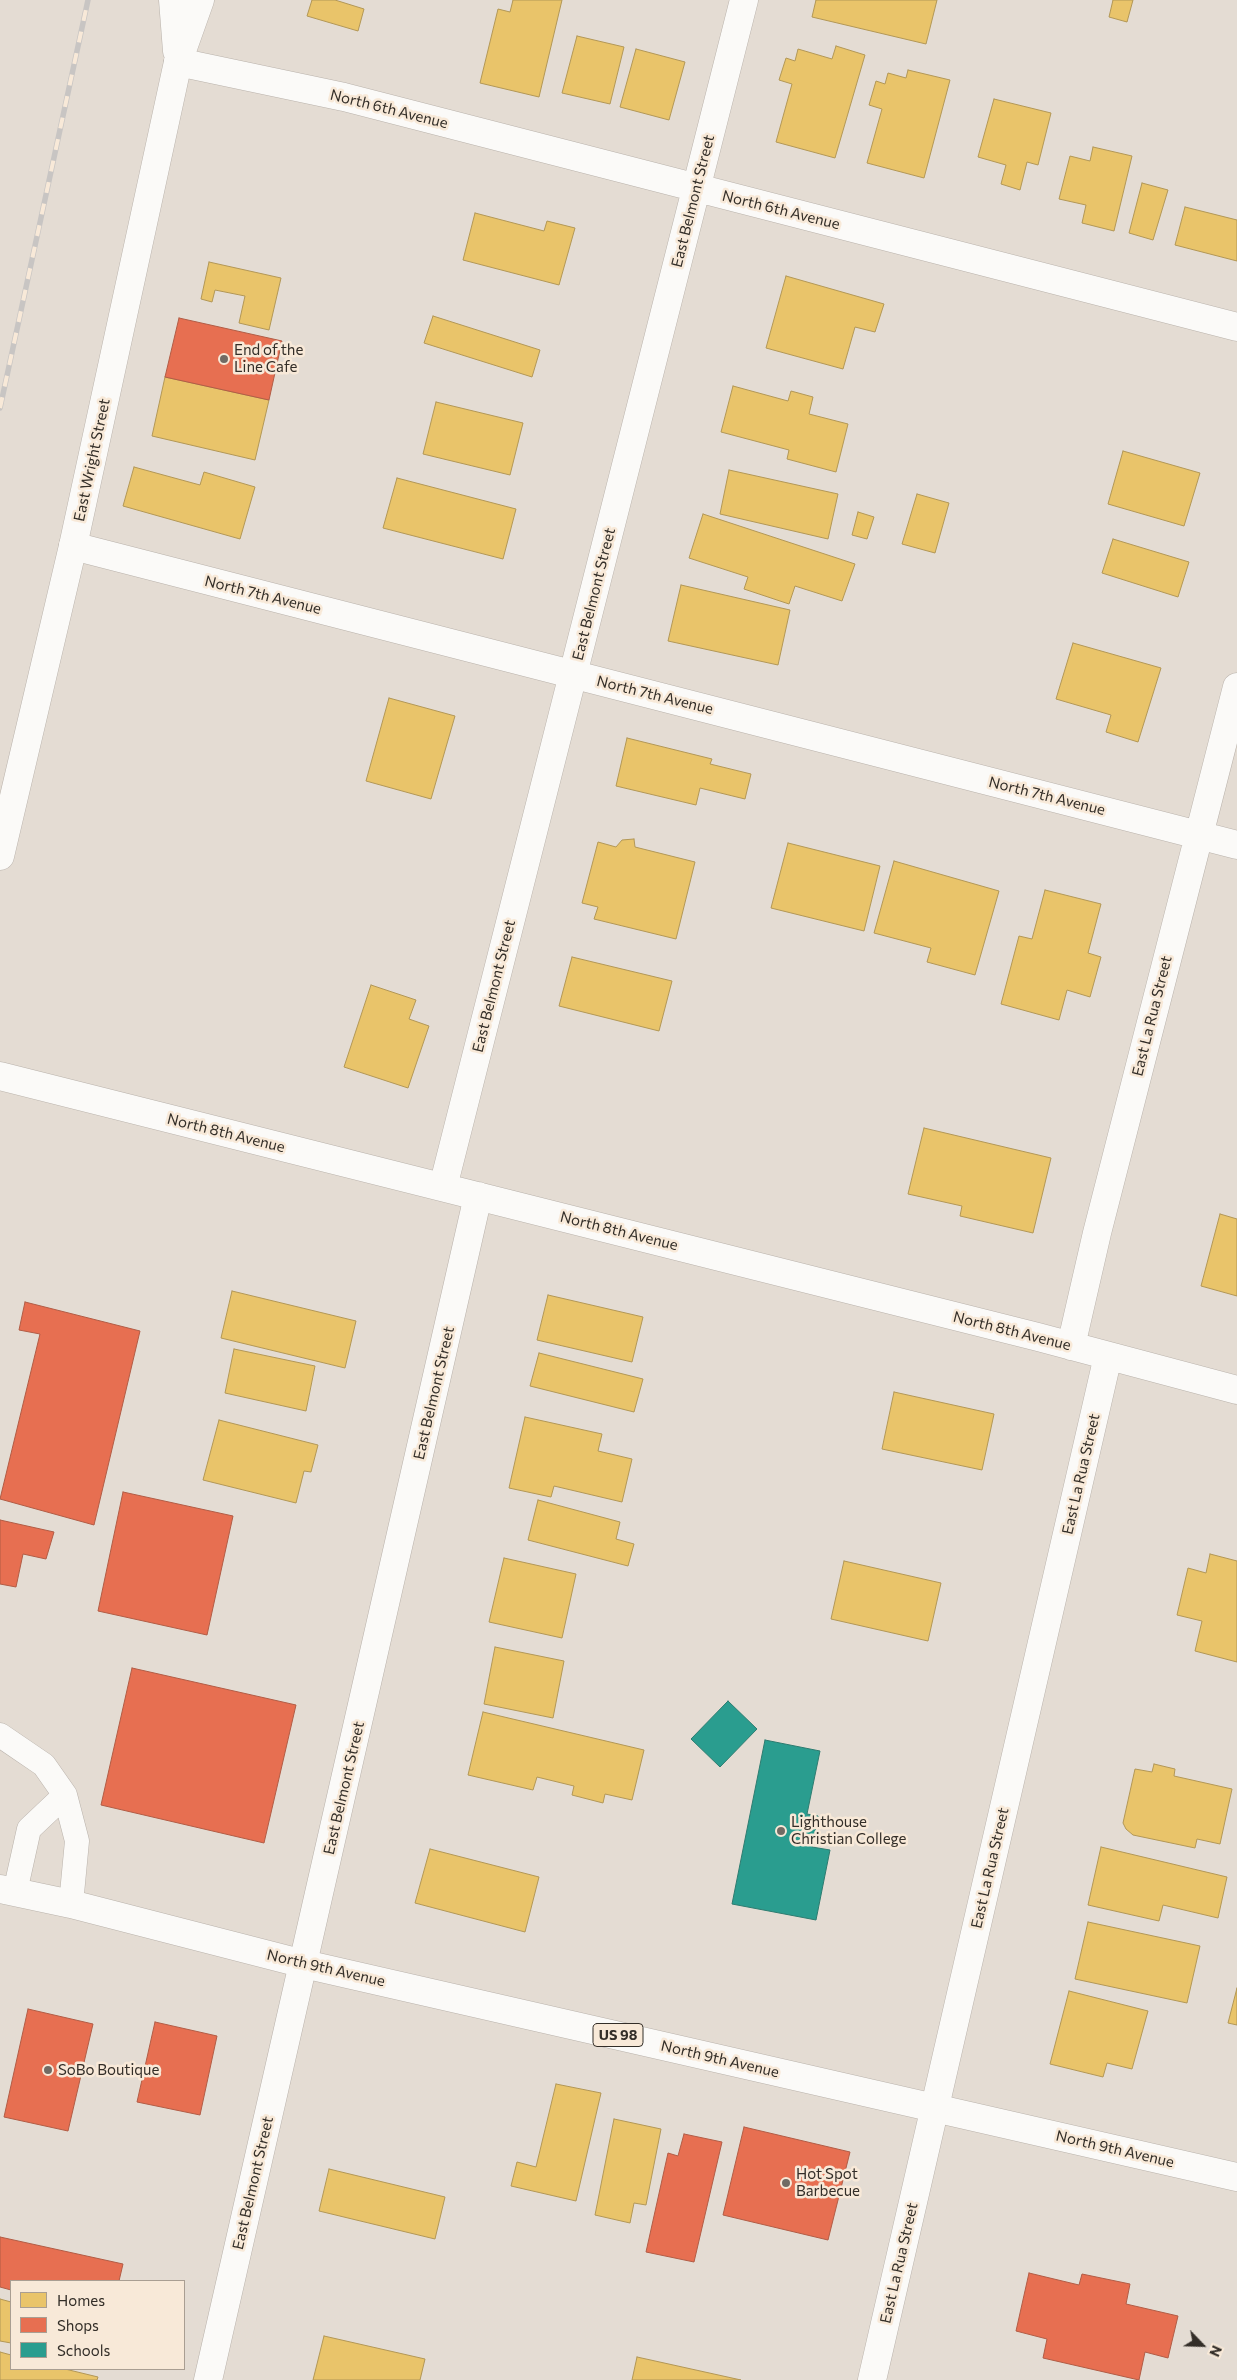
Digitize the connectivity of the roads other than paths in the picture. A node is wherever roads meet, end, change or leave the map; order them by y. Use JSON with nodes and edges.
{"nodes":[{"id":1,"x":173,"y":0,"type":"edge"},
{"id":2,"x":200,"y":0,"type":"edge"},
{"id":3,"x":744,"y":0,"type":"edge"},
{"id":4,"x":178,"y":62,"type":"junction"},
{"id":5,"x":697,"y":188,"type":"junction"},
{"id":6,"x":1237,"y":327,"type":"edge"},
{"id":7,"x":73,"y":546,"type":"junction"},
{"id":8,"x":573,"y":674,"type":"junction"},
{"id":9,"x":1237,"y":688,"type":"edge"},
{"id":10,"x":1199,"y":835,"type":"junction"},
{"id":11,"x":1237,"y":845,"type":"edge"},
{"id":12,"x":0,"y":856,"type":"edge"},
{"id":13,"x":0,"y":1076,"type":"edge"},
{"id":14,"x":443,"y":1187,"type":"junction"},
{"id":15,"x":478,"y":1196,"type":"junction"},
{"id":16,"x":1071,"y":1346,"type":"junction"},
{"id":17,"x":1108,"y":1356,"type":"junction"},
{"id":18,"x":1237,"y":1390,"type":"edge"},
{"id":19,"x":0,"y":1736,"type":"edge"},
{"id":20,"x":65,"y":1795,"type":"junction"},
{"id":21,"x":8,"y":1891,"type":"edge"},
{"id":22,"x":71,"y":1904,"type":"junction"},
{"id":23,"x":304,"y":1964,"type":"junction"},
{"id":24,"x":934,"y":2108,"type":"junction"},
{"id":25,"x":1237,"y":2177,"type":"edge"},
{"id":26,"x":208,"y":2380,"type":"edge"},
{"id":27,"x":872,"y":2380,"type":"edge"}],
"edges":[{"from":1,"to":4,"type":"street","name":"East Wright Street"},
{"from":2,"to":4,"type":"street","name":"East Wright Street"},
{"from":3,"to":5,"type":"street","name":"East Belmont Street"},
{"from":4,"to":5,"type":"street","name":"North 6th Avenue"},
{"from":4,"to":7,"type":"street","name":"East Wright Street"},
{"from":5,"to":6,"type":"street","name":"North 6th Avenue"},
{"from":5,"to":8,"type":"street","name":"East Belmont Street"},
{"from":7,"to":8,"type":"street","name":"North 7th Avenue"},
{"from":7,"to":12,"type":"street","name":"East Wright Street"},
{"from":8,"to":10,"type":"street","name":"North 7th Avenue"},
{"from":8,"to":14,"type":"street","name":"East Belmont Street"},
{"from":9,"to":10,"type":"street","name":"East La Rua Street"},
{"from":10,"to":11,"type":"street","name":"North 7th Avenue"},
{"from":10,"to":16,"type":"street","name":"East La Rua Street"},
{"from":13,"to":14,"type":"street","name":"North 8th Avenue"},
{"from":14,"to":15,"type":"street","name":"North 8th Avenue"},
{"from":15,"to":16,"type":"street","name":"North 8th Avenue"},
{"from":15,"to":23,"type":"street","name":"East Belmont Street"},
{"from":16,"to":17,"type":"street","name":"North 8th Avenue"},
{"from":17,"to":18,"type":"street","name":"North 8th Avenue"},
{"from":17,"to":24,"type":"street","name":"East La Rua Street"},
{"from":19,"to":20,"type":"lane"},
{"from":20,"to":21,"type":"lane"},
{"from":20,"to":22,"type":"lane"},
{"from":21,"to":22,"type":"street","name":"North 9th Avenue","number":"US 98"},
{"from":22,"to":23,"type":"street","name":"North 9th Avenue","number":"US 98"},
{"from":23,"to":24,"type":"street","name":"North 9th Avenue","number":"US 98"},
{"from":23,"to":26,"type":"street","name":"East Belmont Street"},
{"from":24,"to":25,"type":"street","name":"North 9th Avenue","number":"US 98"},
{"from":24,"to":27,"type":"street","name":"East La Rua Street"}]}
